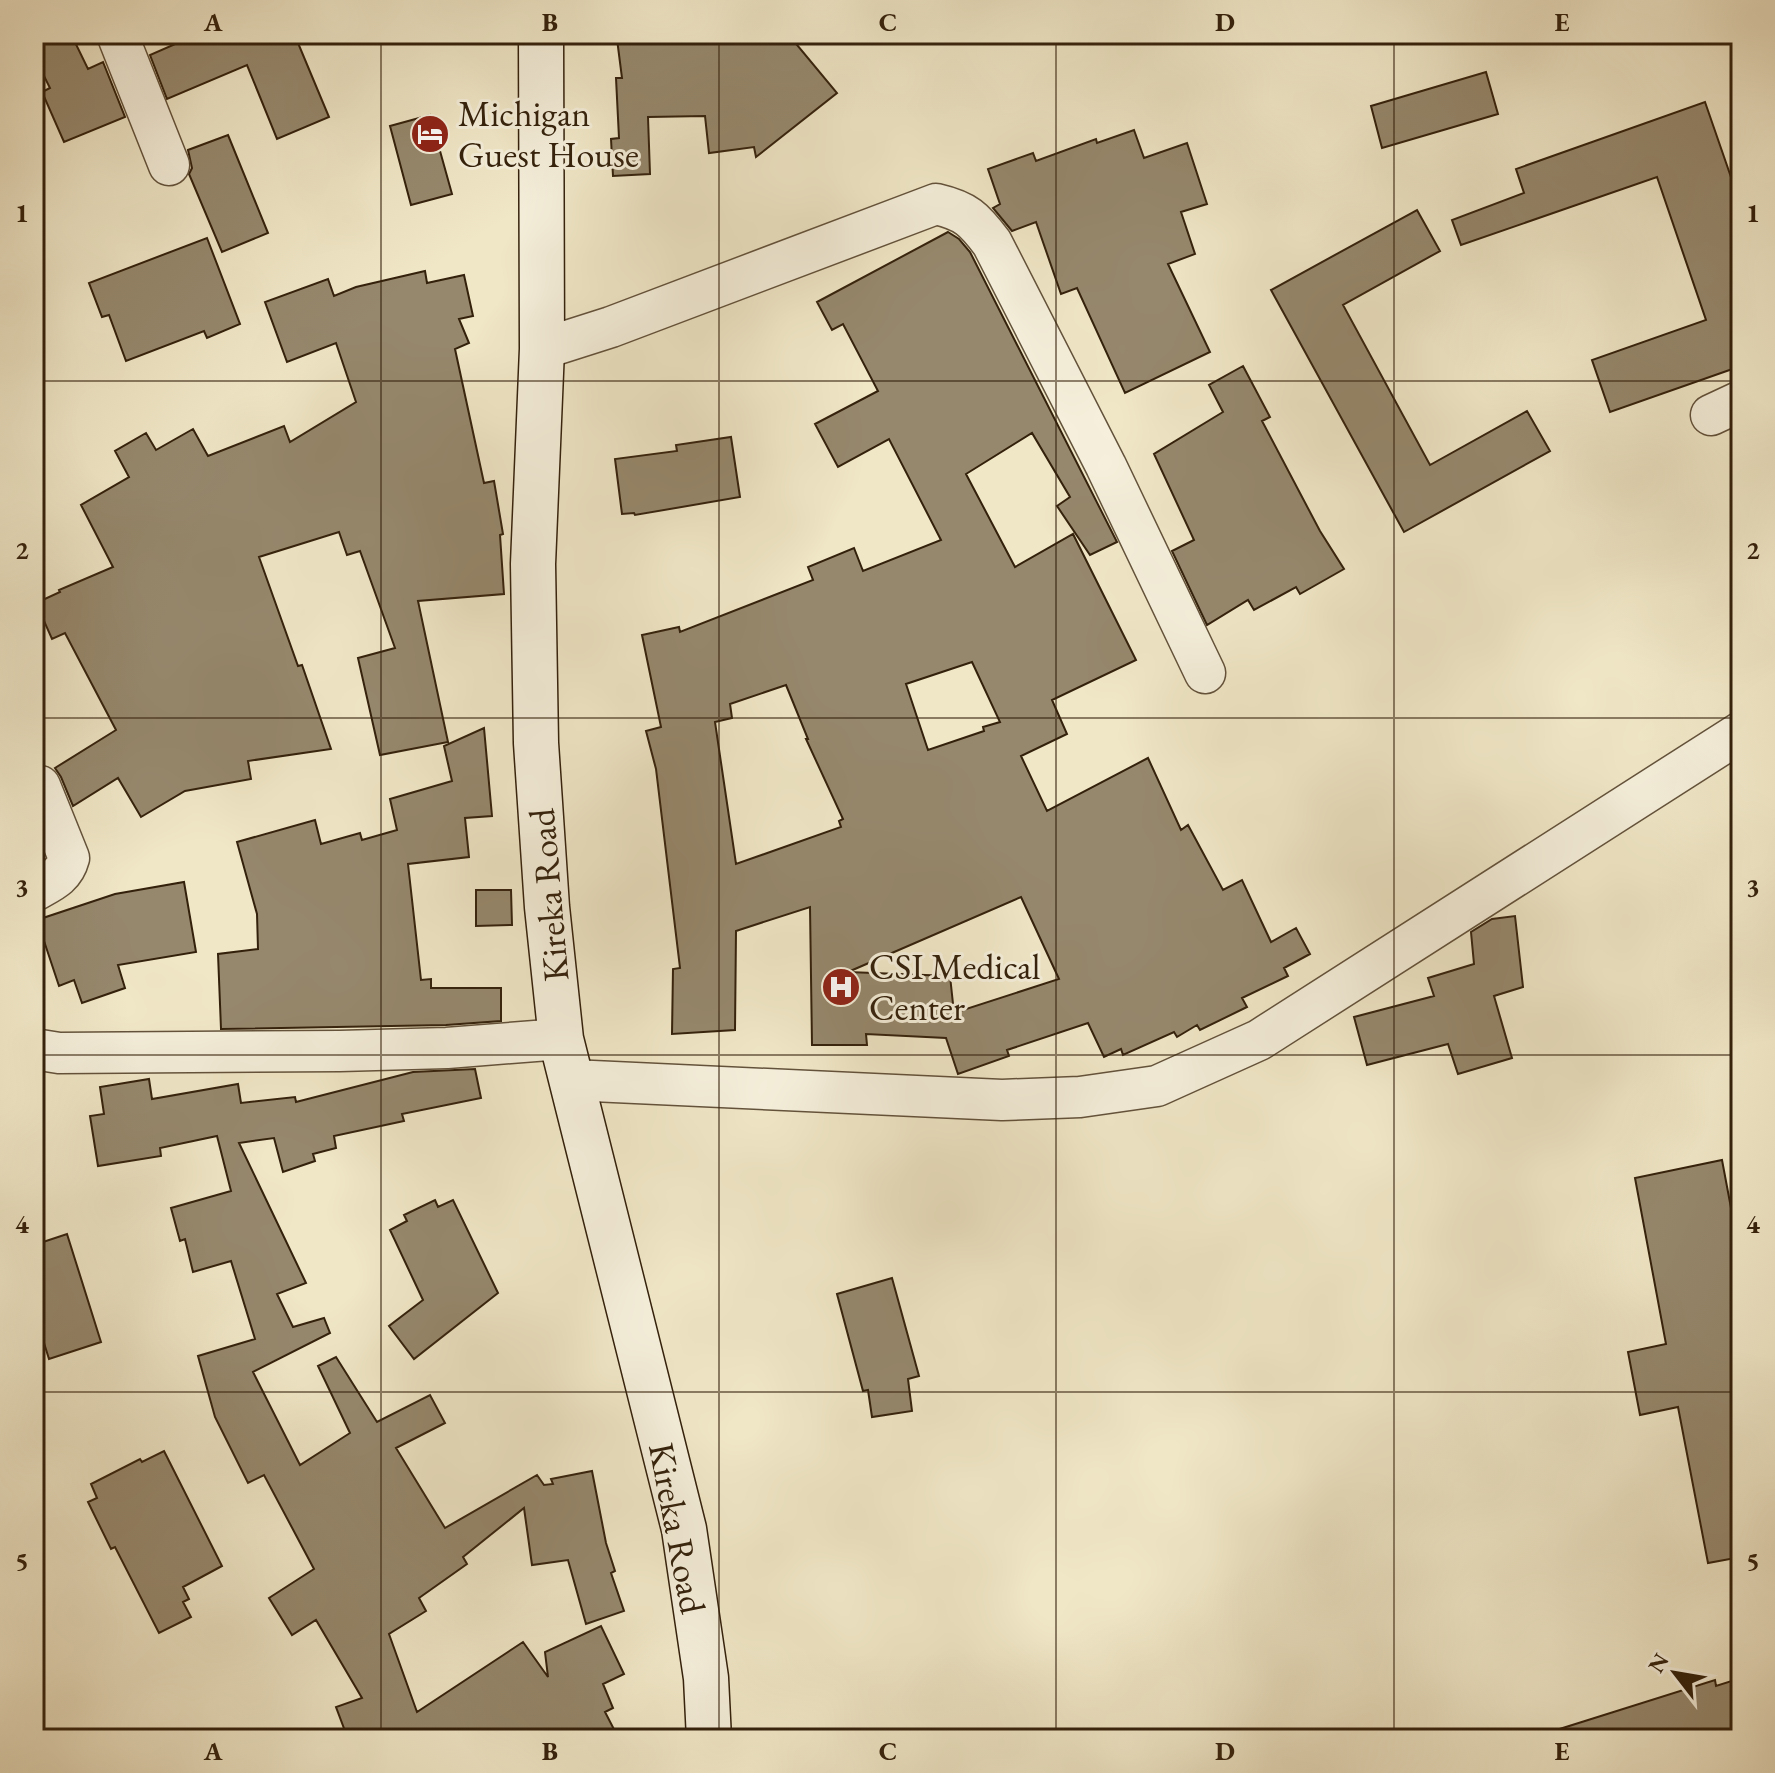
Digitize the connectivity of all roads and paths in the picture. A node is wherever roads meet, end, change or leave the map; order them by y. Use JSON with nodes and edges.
{"nodes":[{"id":1,"x":117,"y":34,"type":"edge"},
{"id":2,"x":541,"y":34,"type":"edge"},
{"id":3,"x":169,"y":165,"type":"dead end"},
{"id":4,"x":542,"y":349,"type":"junction"},
{"id":5,"x":1205,"y":673,"type":"dead end"},
{"id":6,"x":1741,"y":732,"type":"edge"},
{"id":7,"x":40,"y":786,"type":"dead end"},
{"id":8,"x":34,"y":891,"type":"edge"},
{"id":9,"x":34,"y":1049,"type":"edge"},
{"id":10,"x":566,"y":1059,"type":"junction"},
{"id":11,"x":709,"y":1739,"type":"edge"}],
"edges":[{"from":1,"to":3,"type":"street"},
{"from":2,"to":4,"type":"main road","name":"Kireka Road"},
{"from":4,"to":5,"type":"street"},
{"from":4,"to":10,"type":"main road","name":"Kireka Road"},
{"from":6,"to":10,"type":"street"},
{"from":7,"to":8,"type":"street"},
{"from":9,"to":10,"type":"street"},
{"from":10,"to":11,"type":"main road","name":"Kireka Road"}]}
